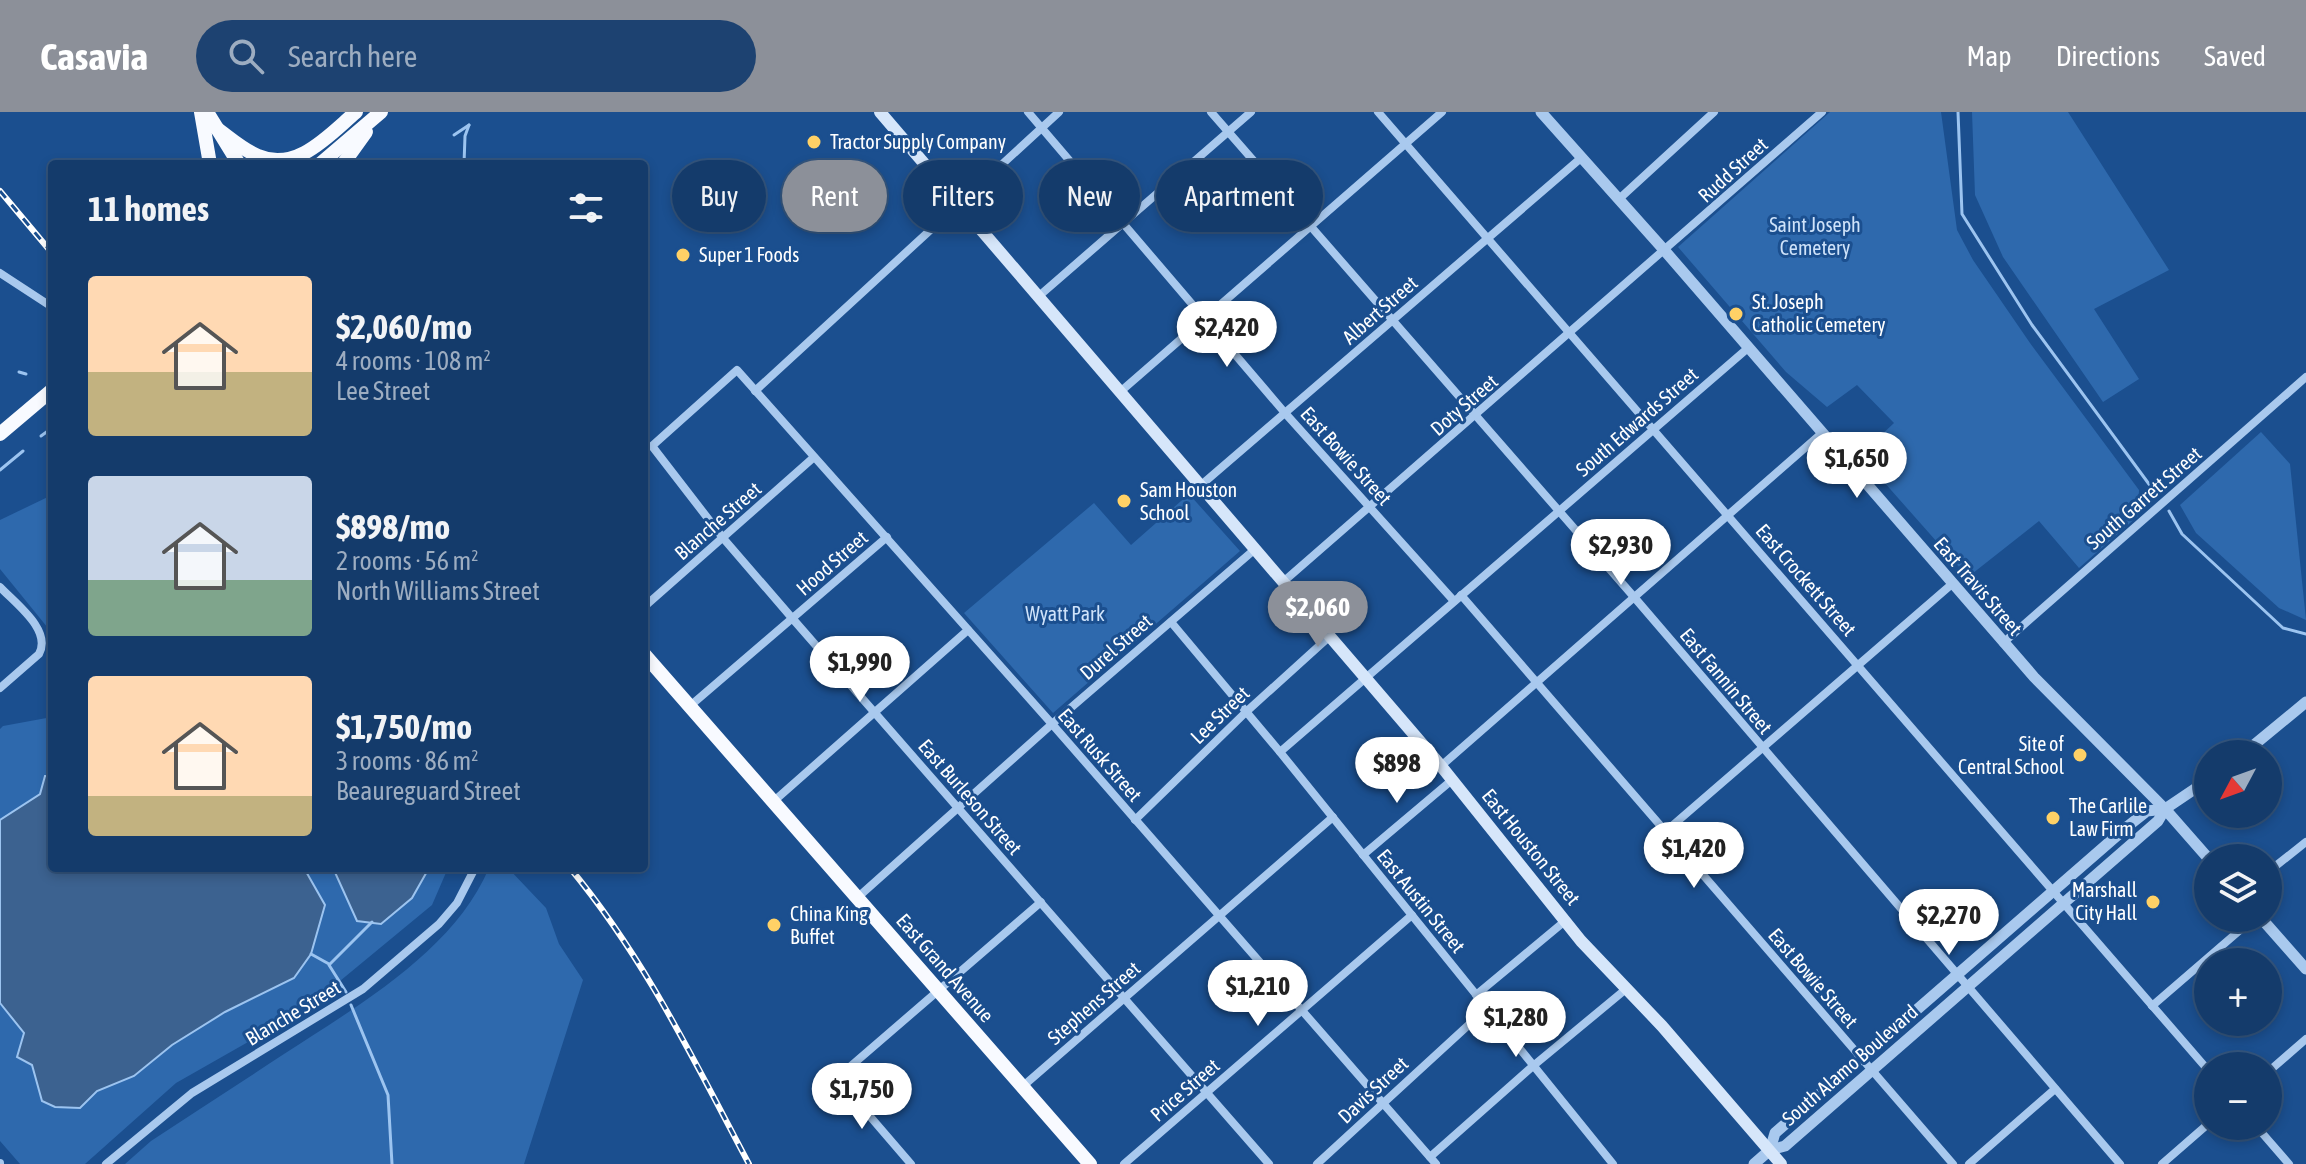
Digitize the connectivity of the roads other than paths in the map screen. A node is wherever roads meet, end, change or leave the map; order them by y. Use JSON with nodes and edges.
{"nodes":[{"id":1,"x":201,"y":112,"type":"edge"},
{"id":2,"x":207,"y":112,"type":"edge"},
{"id":3,"x":356,"y":112,"type":"edge"},
{"id":4,"x":381,"y":112,"type":"edge"},
{"id":5,"x":880,"y":112,"type":"edge"},
{"id":6,"x":1028,"y":112,"type":"edge"},
{"id":7,"x":1059,"y":112,"type":"edge"},
{"id":8,"x":1211,"y":112,"type":"edge"},
{"id":9,"x":1251,"y":112,"type":"edge"},
{"id":10,"x":1378,"y":112,"type":"edge"},
{"id":11,"x":1442,"y":112,"type":"edge"},
{"id":12,"x":1541,"y":112,"type":"edge"},
{"id":13,"x":1714,"y":112,"type":"edge"},
{"id":14,"x":1822,"y":112,"type":"edge"},
{"id":15,"x":1041,"y":127,"type":"junction"},
{"id":16,"x":216,"y":128,"type":"junction"},
{"id":17,"x":1228,"y":132,"type":"junction"},
{"id":18,"x":1406,"y":143,"type":"junction"},
{"id":19,"x":1581,"y":158,"type":"junction"},
{"id":20,"x":209,"y":160,"type":"edge"},
{"id":21,"x":236,"y":160,"type":"edge"},
{"id":22,"x":325,"y":160,"type":"edge"},
{"id":23,"x":346,"y":160,"type":"edge"},
{"id":24,"x":922,"y":160,"type":"edge"},
{"id":25,"x":1004,"y":160,"type":"edge"},
{"id":26,"x":1069,"y":160,"type":"edge"},
{"id":27,"x":1252,"y":160,"type":"edge"},
{"id":28,"x":1619,"y":199,"type":"junction"},
{"id":29,"x":1140,"y":208,"type":"edge"},
{"id":30,"x":1323,"y":215,"type":"edge"},
{"id":31,"x":929,"y":232,"type":"edge"},
{"id":32,"x":984,"y":232,"type":"edge"},
{"id":33,"x":1113,"y":232,"type":"edge"},
{"id":34,"x":1131,"y":232,"type":"edge"},
{"id":35,"x":1303,"y":232,"type":"edge"},
{"id":36,"x":1315,"y":232,"type":"edge"},
{"id":37,"x":1488,"y":238,"type":"junction"},
{"id":38,"x":1665,"y":251,"type":"junction"},
{"id":39,"x":0,"y":273,"type":"edge"},
{"id":40,"x":1039,"y":296,"type":"junction"},
{"id":41,"x":48,"y":304,"type":"edge"},
{"id":42,"x":1204,"y":319,"type":"junction"},
{"id":43,"x":1392,"y":320,"type":"junction"},
{"id":44,"x":1570,"y":334,"type":"junction"},
{"id":45,"x":1748,"y":348,"type":"junction"},
{"id":46,"x":2306,"y":377,"type":"edge"},
{"id":47,"x":755,"y":391,"type":"junction"},
{"id":48,"x":1120,"y":392,"type":"junction"},
{"id":49,"x":48,"y":393,"type":"edge"},
{"id":50,"x":1285,"y":413,"type":"junction"},
{"id":51,"x":1476,"y":416,"type":"junction"},
{"id":52,"x":1653,"y":429,"type":"junction"},
{"id":53,"x":1822,"y":433,"type":"junction"},
{"id":54,"x":0,"y":434,"type":"edge"},
{"id":55,"x":652,"y":446,"type":"joint"},
{"id":56,"x":813,"y":458,"type":"junction"},
{"id":57,"x":1200,"y":486,"type":"junction"},
{"id":58,"x":1369,"y":508,"type":"junction"},
{"id":59,"x":1558,"y":511,"type":"junction"},
{"id":60,"x":1729,"y":515,"type":"junction"},
{"id":61,"x":887,"y":537,"type":"junction"},
{"id":62,"x":723,"y":538,"type":"junction"},
{"id":63,"x":1254,"y":550,"type":"junction"},
{"id":64,"x":1283,"y":582,"type":"junction"},
{"id":65,"x":1952,"y":584,"type":"junction"},
{"id":66,"x":0,"y":587,"type":"edge"},
{"id":67,"x":1634,"y":597,"type":"junction"},
{"id":68,"x":1457,"y":598,"type":"junction"},
{"id":69,"x":648,"y":604,"type":"edge"},
{"id":70,"x":792,"y":618,"type":"junction"},
{"id":71,"x":1171,"y":622,"type":"junction"},
{"id":72,"x":968,"y":630,"type":"junction"},
{"id":73,"x":1330,"y":636,"type":"junction"},
{"id":74,"x":2003,"y":643,"type":"junction"},
{"id":75,"x":648,"y":659,"type":"edge"},
{"id":76,"x":1858,"y":666,"type":"junction"},
{"id":77,"x":1365,"y":677,"type":"junction"},
{"id":78,"x":1536,"y":682,"type":"junction"},
{"id":79,"x":0,"y":688,"type":"edge"},
{"id":80,"x":2306,"y":702,"type":"edge"},
{"id":81,"x":690,"y":706,"type":"junction"},
{"id":82,"x":875,"y":712,"type":"junction"},
{"id":83,"x":1246,"y":712,"type":"junction"},
{"id":84,"x":1052,"y":724,"type":"junction"},
{"id":85,"x":2260,"y":740,"type":"edge"},
{"id":86,"x":1762,"y":748,"type":"junction"},
{"id":87,"x":1280,"y":752,"type":"junction"},
{"id":88,"x":1441,"y":766,"type":"junction"},
{"id":89,"x":1452,"y":780,"type":"junction"},
{"id":90,"x":2194,"y":789,"type":"edge"},
{"id":91,"x":774,"y":801,"type":"junction"},
{"id":92,"x":957,"y":807,"type":"junction"},
{"id":93,"x":2165,"y":809,"type":"junction"},
{"id":94,"x":1333,"y":817,"type":"junction"},
{"id":95,"x":1135,"y":820,"type":"junction"},
{"id":96,"x":1665,"y":832,"type":"junction"},
{"id":97,"x":2306,"y":842,"type":"edge"},
{"id":98,"x":2196,"y":844,"type":"edge"},
{"id":99,"x":1363,"y":855,"type":"junction"},
{"id":100,"x":2282,"y":861,"type":"edge"},
{"id":101,"x":473,"y":872,"type":"edge"},
{"id":102,"x":2053,"y":891,"type":"junction"},
{"id":103,"x":857,"y":898,"type":"junction"},
{"id":104,"x":1041,"y":902,"type":"junction"},
{"id":105,"x":2064,"y":904,"type":"junction"},
{"id":106,"x":1412,"y":915,"type":"junction"},
{"id":107,"x":1218,"y":916,"type":"junction"},
{"id":108,"x":1565,"y":921,"type":"junction"},
{"id":109,"x":2238,"y":932,"type":"edge"},
{"id":110,"x":2273,"y":932,"type":"edge"},
{"id":111,"x":2306,"y":969,"type":"edge"},
{"id":112,"x":1956,"y":975,"type":"junction"},
{"id":113,"x":1967,"y":987,"type":"junction"},
{"id":114,"x":1626,"y":989,"type":"junction"},
{"id":115,"x":939,"y":991,"type":"junction"},
{"id":116,"x":1476,"y":995,"type":"junction"},
{"id":117,"x":1125,"y":998,"type":"junction"},
{"id":118,"x":2152,"y":1006,"type":"junction"},
{"id":119,"x":1487,"y":1008,"type":"junction"},
{"id":120,"x":1302,"y":1012,"type":"junction"},
{"id":121,"x":2306,"y":1039,"type":"edge"},
{"id":122,"x":2194,"y":1054,"type":"edge"},
{"id":123,"x":1861,"y":1058,"type":"junction"},
{"id":124,"x":2282,"y":1060,"type":"edge"},
{"id":125,"x":1533,"y":1066,"type":"junction"},
{"id":126,"x":1871,"y":1069,"type":"junction"},
{"id":127,"x":1022,"y":1087,"type":"junction"},
{"id":128,"x":2055,"y":1089,"type":"junction"},
{"id":129,"x":1206,"y":1093,"type":"junction"},
{"id":130,"x":1384,"y":1104,"type":"junction"},
{"id":131,"x":2194,"y":1136,"type":"edge"},
{"id":132,"x":2268,"y":1140,"type":"edge"},
{"id":133,"x":1770,"y":1150,"type":"junction"},
{"id":134,"x":1433,"y":1161,"type":"edge"},
{"id":135,"x":106,"y":1164,"type":"edge"},
{"id":136,"x":911,"y":1164,"type":"edge"},
{"id":137,"x":1090,"y":1164,"type":"edge"},
{"id":138,"x":1124,"y":1164,"type":"edge"},
{"id":139,"x":1269,"y":1164,"type":"edge"},
{"id":140,"x":1317,"y":1164,"type":"edge"},
{"id":141,"x":1613,"y":1164,"type":"edge"},
{"id":142,"x":1754,"y":1164,"type":"edge"},
{"id":143,"x":1781,"y":1164,"type":"edge"},
{"id":144,"x":1953,"y":1164,"type":"edge"},
{"id":145,"x":1969,"y":1164,"type":"edge"},
{"id":146,"x":2120,"y":1164,"type":"edge"},
{"id":147,"x":2162,"y":1164,"type":"edge"},
{"id":148,"x":2289,"y":1164,"type":"edge"}],
"edges":[{"from":1,"to":20,"type":"highway"},
{"from":2,"to":16,"type":"highway"},
{"from":3,"to":16,"type":"highway"},
{"from":4,"to":22,"type":"highway"},
{"from":4,"to":23,"type":"highway"},
{"from":5,"to":24,"type":"main road","name":"East Houston Street"},
{"from":6,"to":15,"type":"street","name":"East Bowie Street"},
{"from":7,"to":15,"type":"street"},
{"from":8,"to":17,"type":"street","name":"East Fannin Street"},
{"from":9,"to":17,"type":"street"},
{"from":10,"to":18,"type":"street","name":"East Crockett Street"},
{"from":11,"to":18,"type":"street"},
{"from":12,"to":19,"type":"street","name":"East Travis Street"},
{"from":13,"to":28,"type":"street"},
{"from":14,"to":38,"type":"street","name":"Rudd Street"},
{"from":15,"to":25,"type":"street"},
{"from":15,"to":26,"type":"street","name":"East Bowie Street"},
{"from":16,"to":21,"type":"highway"},
{"from":17,"to":27,"type":"street","name":"East Fannin Street"},
{"from":17,"to":29,"type":"street"},
{"from":18,"to":30,"type":"street"},
{"from":18,"to":37,"type":"street","name":"East Crockett Street"},
{"from":19,"to":28,"type":"street","name":"East Travis Street"},
{"from":19,"to":37,"type":"street","name":"Albert Street"},
{"from":28,"to":38,"type":"street","name":"East Travis Street"},
{"from":31,"to":47,"type":"street"},
{"from":32,"to":40,"type":"main road","name":"East Houston Street"},
{"from":33,"to":40,"type":"street"},
{"from":34,"to":42,"type":"street","name":"East Bowie Street"},
{"from":35,"to":42,"type":"street"},
{"from":36,"to":43,"type":"street","name":"East Fannin Street"},
{"from":37,"to":43,"type":"street","name":"Albert Street"},
{"from":37,"to":44,"type":"street","name":"East Crockett Street"},
{"from":38,"to":44,"type":"street","name":"Doty Street"},
{"from":38,"to":45,"type":"street","name":"East Travis Street"},
{"from":39,"to":41,"type":"street"},
{"from":40,"to":48,"type":"main road","name":"East Houston Street"},
{"from":42,"to":48,"type":"street"},
{"from":42,"to":50,"type":"street","name":"East Bowie Street"},
{"from":43,"to":50,"type":"street","name":"Albert Street"},
{"from":43,"to":51,"type":"street","name":"East Fannin Street"},
{"from":44,"to":51,"type":"street","name":"Doty Street"},
{"from":44,"to":52,"type":"street","name":"East Crockett Street"},
{"from":45,"to":52,"type":"street","name":"South Edwards Street"},
{"from":45,"to":53,"type":"street","name":"East Travis Street"},
{"from":46,"to":74,"type":"street","name":"South Garrett Street"},
{"from":47,"to":55,"type":"street","name":"East Rusk Street"},
{"from":47,"to":56,"type":"street","name":"East Rusk Street"},
{"from":48,"to":57,"type":"main road","name":"East Houston Street"},
{"from":49,"to":54,"type":"highway"},
{"from":50,"to":57,"type":"street","name":"Albert Street"},
{"from":50,"to":58,"type":"street","name":"East Bowie Street"},
{"from":51,"to":58,"type":"street","name":"Doty Street"},
{"from":51,"to":59,"type":"street","name":"East Fannin Street"},
{"from":52,"to":59,"type":"street","name":"South Edwards Street"},
{"from":52,"to":60,"type":"street","name":"East Crockett Street"},
{"from":53,"to":60,"type":"street"},
{"from":53,"to":65,"type":"street","name":"East Travis Street"},
{"from":55,"to":62,"type":"street","name":"East Burleson Street"},
{"from":56,"to":61,"type":"street","name":"East Rusk Street"},
{"from":56,"to":62,"type":"street","name":"Blanche Street"},
{"from":57,"to":63,"type":"main road","name":"East Houston Street"},
{"from":58,"to":64,"type":"street","name":"Doty Street"},
{"from":58,"to":68,"type":"street","name":"East Bowie Street"},
{"from":59,"to":67,"type":"street","name":"East Fannin Street"},
{"from":59,"to":68,"type":"street","name":"South Edwards Street"},
{"from":60,"to":67,"type":"street"},
{"from":60,"to":76,"type":"street","name":"East Crockett Street"},
{"from":61,"to":70,"type":"street","name":"Hood Street"},
{"from":61,"to":72,"type":"street","name":"East Rusk Street"},
{"from":62,"to":69,"type":"street","name":"Blanche Street"},
{"from":62,"to":70,"type":"street","name":"East Burleson Street"},
{"from":63,"to":64,"type":"main road","name":"East Houston Street"},
{"from":63,"to":71,"type":"street","name":"Durel Street"},
{"from":64,"to":73,"type":"main road","name":"East Houston Street"},
{"from":65,"to":74,"type":"street","name":"East Travis Street"},
{"from":65,"to":76,"type":"street"},
{"from":66,"to":79,"type":"street"},
{"from":67,"to":78,"type":"street"},
{"from":67,"to":86,"type":"street","name":"East Fannin Street"},
{"from":68,"to":77,"type":"street","name":"South Edwards Street"},
{"from":68,"to":78,"type":"street","name":"East Bowie Street"},
{"from":70,"to":81,"type":"street","name":"Hood Street"},
{"from":70,"to":82,"type":"street","name":"East Burleson Street"},
{"from":71,"to":83,"type":"street","name":"East Austin Street"},
{"from":71,"to":84,"type":"street","name":"Durel Street"},
{"from":72,"to":82,"type":"street"},
{"from":72,"to":84,"type":"street","name":"East Rusk Street"},
{"from":73,"to":77,"type":"main road","name":"East Houston Street"},
{"from":73,"to":83,"type":"street","name":"Lee Street"},
{"from":74,"to":93,"type":"street","name":"East Travis Street"},
{"from":75,"to":81,"type":"highway","name":"East Grand Avenue"},
{"from":76,"to":86,"type":"street"},
{"from":76,"to":102,"type":"street","name":"East Crockett Street"},
{"from":77,"to":87,"type":"street","name":"South Edwards Street"},
{"from":77,"to":88,"type":"main road","name":"East Houston Street"},
{"from":78,"to":88,"type":"street"},
{"from":78,"to":96,"type":"street","name":"East Bowie Street"},
{"from":80,"to":85,"type":"street"},
{"from":81,"to":91,"type":"highway","name":"East Grand Avenue"},
{"from":82,"to":91,"type":"street"},
{"from":82,"to":92,"type":"street","name":"East Burleson Street"},
{"from":83,"to":87,"type":"street","name":"East Austin Street"},
{"from":83,"to":95,"type":"street","name":"Lee Street"},
{"from":84,"to":92,"type":"street","name":"Durel Street"},
{"from":84,"to":95,"type":"street","name":"East Rusk Street"},
{"from":86,"to":96,"type":"street"},
{"from":86,"to":112,"type":"street","name":"East Fannin Street"},
{"from":87,"to":94,"type":"street","name":"East Austin Street"},
{"from":88,"to":89,"type":"main road","name":"East Houston Street"},
{"from":89,"to":99,"type":"street"},
{"from":89,"to":108,"type":"main road","name":"East Houston Street"},
{"from":90,"to":93,"type":"street","name":"South Alamo Boulevard"},
{"from":91,"to":103,"type":"highway","name":"East Grand Avenue"},
{"from":92,"to":103,"type":"street","name":"Durel Street"},
{"from":92,"to":104,"type":"street","name":"East Burleson Street"},
{"from":93,"to":98,"type":"street","name":"East Travis Street"},
{"from":93,"to":102,"type":"street","name":"South Alamo Boulevard"},
{"from":93,"to":105,"type":"street","name":"South Alamo Boulevard"},
{"from":94,"to":99,"type":"street","name":"East Austin Street"},
{"from":94,"to":107,"type":"street","name":"Stephens Street"},
{"from":95,"to":107,"type":"street","name":"East Rusk Street"},
{"from":96,"to":123,"type":"street","name":"East Bowie Street"},
{"from":97,"to":100,"type":"street"},
{"from":99,"to":106,"type":"street","name":"East Austin Street"},
{"from":101,"to":135,"type":"street","name":"Blanche Street"},
{"from":102,"to":105,"type":"street","name":"East Crockett Street"},
{"from":102,"to":112,"type":"street","name":"South Alamo Boulevard"},
{"from":103,"to":115,"type":"highway","name":"East Grand Avenue"},
{"from":104,"to":115,"type":"street"},
{"from":104,"to":117,"type":"street","name":"East Burleson Street"},
{"from":105,"to":113,"type":"street","name":"South Alamo Boulevard"},
{"from":105,"to":118,"type":"street","name":"East Crockett Street"},
{"from":106,"to":116,"type":"street","name":"East Austin Street"},
{"from":106,"to":120,"type":"street","name":"Price Street"},
{"from":107,"to":117,"type":"street","name":"Stephens Street"},
{"from":107,"to":120,"type":"street","name":"East Rusk Street"},
{"from":108,"to":114,"type":"main road","name":"East Houston Street"},
{"from":108,"to":116,"type":"street"},
{"from":109,"to":118,"type":"street"},
{"from":110,"to":111,"type":"street"},
{"from":112,"to":113,"type":"street","name":"East Fannin Street"},
{"from":112,"to":123,"type":"street","name":"South Alamo Boulevard"},
{"from":113,"to":126,"type":"street","name":"South Alamo Boulevard"},
{"from":113,"to":128,"type":"street","name":"East Fannin Street"},
{"from":114,"to":125,"type":"street"},
{"from":114,"to":133,"type":"main road","name":"East Houston Street"},
{"from":115,"to":127,"type":"highway","name":"East Grand Avenue"},
{"from":115,"to":136,"type":"street"},
{"from":116,"to":119,"type":"street","name":"East Austin Street"},
{"from":117,"to":127,"type":"street","name":"Stephens Street"},
{"from":117,"to":129,"type":"street","name":"East Burleson Street"},
{"from":118,"to":122,"type":"street","name":"East Crockett Street"},
{"from":119,"to":125,"type":"street","name":"East Austin Street"},
{"from":119,"to":130,"type":"street","name":"Davis Street"},
{"from":120,"to":129,"type":"street","name":"Price Street"},
{"from":120,"to":130,"type":"street","name":"East Rusk Street"},
{"from":121,"to":124,"type":"street"},
{"from":123,"to":126,"type":"street","name":"East Bowie Street"},
{"from":123,"to":133,"type":"street","name":"South Alamo Boulevard"},
{"from":125,"to":134,"type":"street"},
{"from":125,"to":141,"type":"street","name":"East Austin Street"},
{"from":126,"to":133,"type":"street","name":"South Alamo Boulevard"},
{"from":126,"to":144,"type":"street","name":"East Bowie Street"},
{"from":127,"to":137,"type":"highway","name":"East Grand Avenue"},
{"from":128,"to":145,"type":"street"},
{"from":128,"to":146,"type":"street","name":"East Fannin Street"},
{"from":129,"to":138,"type":"street","name":"Price Street"},
{"from":129,"to":139,"type":"street","name":"East Burleson Street"},
{"from":130,"to":134,"type":"street","name":"East Rusk Street"},
{"from":130,"to":140,"type":"street","name":"Davis Street"},
{"from":131,"to":147,"type":"street"},
{"from":132,"to":148,"type":"street"},
{"from":133,"to":142,"type":"street"},
{"from":133,"to":143,"type":"main road","name":"East Houston Street"}]}
